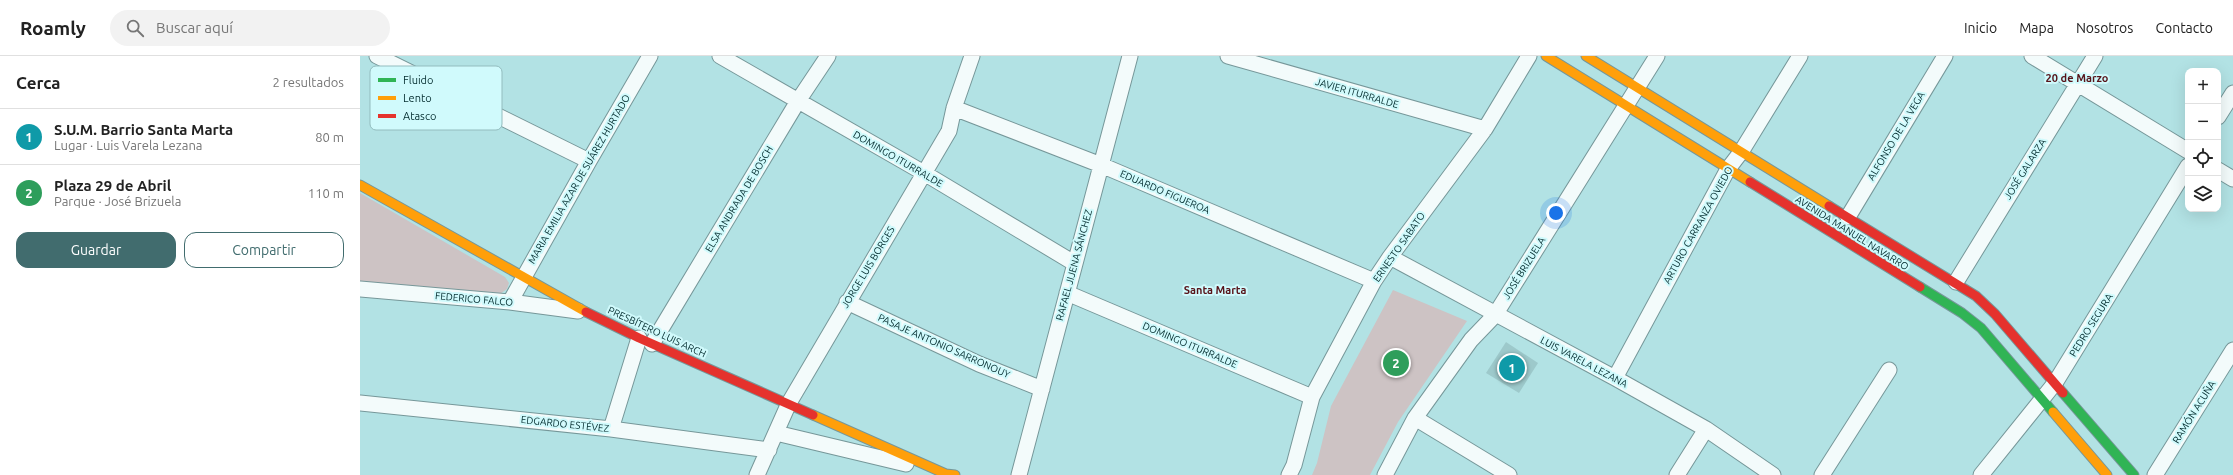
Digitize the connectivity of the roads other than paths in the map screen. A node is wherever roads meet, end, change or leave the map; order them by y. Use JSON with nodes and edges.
{"nodes":[{"id":1,"x":377,"y":56,"type":"edge"},
{"id":2,"x":650,"y":56,"type":"edge"},
{"id":3,"x":720,"y":56,"type":"edge"},
{"id":4,"x":828,"y":56,"type":"edge"},
{"id":5,"x":972,"y":56,"type":"edge"},
{"id":6,"x":1130,"y":56,"type":"edge"},
{"id":7,"x":1228,"y":56,"type":"edge"},
{"id":8,"x":1529,"y":56,"type":"edge"},
{"id":9,"x":1546,"y":56,"type":"edge"},
{"id":10,"x":1586,"y":56,"type":"edge"},
{"id":11,"x":1657,"y":56,"type":"edge"},
{"id":12,"x":1800,"y":56,"type":"edge"},
{"id":13,"x":1944,"y":56,"type":"edge"},
{"id":14,"x":2032,"y":56,"type":"edge"},
{"id":15,"x":2095,"y":56,"type":"edge"},
{"id":16,"x":397,"y":66,"type":"edge"},
{"id":17,"x":2078,"y":84,"type":"junction"},
{"id":18,"x":1637,"y":88,"type":"junction"},
{"id":19,"x":2233,"y":93,"type":"edge"},
{"id":20,"x":798,"y":101,"type":"junction"},
{"id":21,"x":1625,"y":106,"type":"junction"},
{"id":22,"x":954,"y":108,"type":"junction"},
{"id":23,"x":2221,"y":112,"type":"edge"},
{"id":24,"x":502,"y":118,"type":"edge"},
{"id":25,"x":1485,"y":129,"type":"junction"},
{"id":26,"x":2185,"y":149,"type":"edge"},
{"id":27,"x":1741,"y":152,"type":"junction"},
{"id":28,"x":589,"y":161,"type":"junction"},
{"id":29,"x":1101,"y":165,"type":"junction"},
{"id":30,"x":1728,"y":169,"type":"junction"},
{"id":31,"x":2185,"y":171,"type":"edge"},
{"id":32,"x":2221,"y":172,"type":"edge"},
{"id":33,"x":924,"y":173,"type":"junction"},
{"id":34,"x":2233,"y":179,"type":"edge"},
{"id":35,"x":360,"y":185,"type":"edge"},
{"id":36,"x":1848,"y":217,"type":"junction"},
{"id":37,"x":1390,"y":257,"type":"junction"},
{"id":38,"x":1074,"y":263,"type":"junction"},
{"id":39,"x":523,"y":276,"type":"junction"},
{"id":40,"x":1374,"y":281,"type":"junction"},
{"id":41,"x":1956,"y":282,"type":"junction"},
{"id":42,"x":360,"y":289,"type":"edge"},
{"id":43,"x":1067,"y":293,"type":"junction"},
{"id":44,"x":510,"y":302,"type":"junction"},
{"id":45,"x":847,"y":302,"type":"junction"},
{"id":46,"x":587,"y":312,"type":"junction"},
{"id":47,"x":1496,"y":315,"type":"junction"},
{"id":48,"x":646,"y":341,"type":"junction"},
{"id":49,"x":2233,"y":350,"type":"edge"},
{"id":50,"x":1889,"y":370,"type":"dead end"},
{"id":51,"x":1615,"y":378,"type":"junction"},
{"id":52,"x":2055,"y":383,"type":"junction"},
{"id":53,"x":1042,"y":389,"type":"junction"},
{"id":54,"x":1312,"y":397,"type":"junction"},
{"id":55,"x":2042,"y":399,"type":"junction"},
{"id":56,"x":360,"y":403,"type":"edge"},
{"id":57,"x":789,"y":403,"type":"junction"},
{"id":58,"x":1415,"y":418,"type":"junction"},
{"id":59,"x":1706,"y":428,"type":"junction"},
{"id":60,"x":611,"y":429,"type":"junction"},
{"id":61,"x":776,"y":433,"type":"junction"},
{"id":62,"x":769,"y":450,"type":"junction"},
{"id":63,"x":951,"y":474,"type":"edge"},
{"id":64,"x":757,"y":475,"type":"edge"},
{"id":65,"x":1019,"y":475,"type":"edge"},
{"id":66,"x":1289,"y":475,"type":"edge"},
{"id":67,"x":1385,"y":475,"type":"edge"},
{"id":68,"x":1509,"y":475,"type":"edge"},
{"id":69,"x":1677,"y":475,"type":"edge"},
{"id":70,"x":1773,"y":475,"type":"edge"},
{"id":71,"x":1822,"y":475,"type":"edge"},
{"id":72,"x":1981,"y":475,"type":"edge"},
{"id":73,"x":2107,"y":475,"type":"edge"},
{"id":74,"x":2134,"y":475,"type":"edge"},
{"id":75,"x":2155,"y":475,"type":"edge"}],
"edges":[{"from":1,"to":16,"type":"street"},
{"from":2,"to":28,"type":"street","name":"MARIA EMILIA AZAR DE SUÁREZ HURTADO"},
{"from":3,"to":20,"type":"street","name":"DOMINGO ITURRALDE"},
{"from":4,"to":20,"type":"street","name":"ELSA ANDRADA DE BOSCH"},
{"from":5,"to":22,"type":"street","name":"JORGE LUIS BORGES"},
{"from":6,"to":29,"type":"street","name":"RAFAEL JIJENA SÁNCHEZ"},
{"from":7,"to":25,"type":"street","name":"JAVIER ITURRALDE"},
{"from":8,"to":25,"type":"street","name":"ERNESTO SABATO"},
{"from":9,"to":21,"type":"main road","name":"AVENIDA MANUEL NAVARRO"},
{"from":10,"to":18,"type":"main road","name":"AVENIDA MANUEL NAVARRO"},
{"from":11,"to":18,"type":"street","name":"JOSÉ BRIZUELA"},
{"from":12,"to":27,"type":"street","name":"ARTURO CARRANZA OVIEDO"},
{"from":13,"to":36,"type":"street","name":"ALFONSO DE LA VEGA"},
{"from":14,"to":17,"type":"street"},
{"from":15,"to":17,"type":"street","name":"JOSÉ GALARZA"},
{"from":17,"to":26,"type":"street"},
{"from":17,"to":41,"type":"street","name":"JOSÉ GALARZA"},
{"from":18,"to":21,"type":"street","name":"JOSÉ BRIZUELA"},
{"from":18,"to":27,"type":"main road","name":"AVENIDA MANUEL NAVARRO"},
{"from":19,"to":23,"type":"street"},
{"from":20,"to":33,"type":"street","name":"DOMINGO ITURRALDE"},
{"from":20,"to":48,"type":"street","name":"ELSA ANDRADA DE BOSCH"},
{"from":21,"to":30,"type":"main road","name":"AVENIDA MANUEL NAVARRO"},
{"from":21,"to":47,"type":"street","name":"JOSÉ BRIZUELA"},
{"from":22,"to":29,"type":"street","name":"EDUARDO FIGUEROA"},
{"from":22,"to":33,"type":"street","name":"JORGE LUIS BORGES"},
{"from":24,"to":28,"type":"street"},
{"from":25,"to":37,"type":"street","name":"ERNESTO SABATO"},
{"from":27,"to":30,"type":"street","name":"ARTURO CARRANZA OVIEDO"},
{"from":27,"to":36,"type":"main road","name":"AVENIDA MANUEL NAVARRO"},
{"from":28,"to":39,"type":"street","name":"MARIA EMILIA AZAR DE SUÁREZ HURTADO"},
{"from":29,"to":38,"type":"street","name":"RAFAEL JIJENA SÁNCHEZ"},
{"from":29,"to":40,"type":"street","name":"EDUARDO FIGUEROA"},
{"from":30,"to":51,"type":"street","name":"ARTURO CARRANZA OVIEDO"},
{"from":30,"to":55,"type":"main road","name":"AVENIDA MANUEL NAVARRO"},
{"from":31,"to":52,"type":"street","name":"PEDRO SEGURA"},
{"from":32,"to":34,"type":"street"},
{"from":33,"to":38,"type":"street","name":"DOMINGO ITURRALDE"},
{"from":33,"to":45,"type":"street","name":"JORGE LUIS BORGES"},
{"from":35,"to":39,"type":"main road","name":"PRESBÍTERO LUIS ARCH"},
{"from":36,"to":41,"type":"main road","name":"AVENIDA MANUEL NAVARRO"},
{"from":37,"to":40,"type":"street","name":"ERNESTO SABATO"},
{"from":37,"to":47,"type":"street","name":"LUIS VARELA LEZANA"},
{"from":38,"to":43,"type":"street","name":"RAFAEL JIJENA SÁNCHEZ"},
{"from":39,"to":44,"type":"street","name":"MARIA EMILIA AZAR DE SUÁREZ HURTADO"},
{"from":39,"to":46,"type":"main road","name":"PRESBÍTERO LUIS ARCH"},
{"from":40,"to":54,"type":"street","name":"ERNESTO SABATO"},
{"from":41,"to":52,"type":"main road","name":"AVENIDA MANUEL NAVARRO"},
{"from":42,"to":44,"type":"street","name":"FEDERICO FALCO"},
{"from":43,"to":53,"type":"street","name":"RAFAEL JIJENA SÁNCHEZ"},
{"from":43,"to":54,"type":"street","name":"DOMINGO ITURRALDE"},
{"from":44,"to":46,"type":"street","name":"FEDERICO FALCO"},
{"from":45,"to":53,"type":"street","name":"PASAJE ANTONIO SARRONOUY"},
{"from":45,"to":57,"type":"street","name":"JORGE LUIS BORGES"},
{"from":46,"to":48,"type":"main road","name":"PRESBÍTERO LUIS ARCH"},
{"from":47,"to":51,"type":"street","name":"LUIS VARELA LEZANA"},
{"from":47,"to":58,"type":"street","name":"JOSÉ BRIZUELA"},
{"from":48,"to":57,"type":"main road","name":"PRESBÍTERO LUIS ARCH"},
{"from":48,"to":60,"type":"street","name":"ELSA ANDRADA DE BOSCH"},
{"from":49,"to":75,"type":"street","name":"RAMÓN ACUÑA"},
{"from":50,"to":71,"type":"street"},
{"from":51,"to":59,"type":"street","name":"LUIS VARELA LEZANA"},
{"from":52,"to":55,"type":"street","name":"PEDRO SEGURA"},
{"from":52,"to":74,"type":"main road","name":"AVENIDA MANUEL NAVARRO"},
{"from":53,"to":65,"type":"street","name":"RAFAEL JIJENA SÁNCHEZ"},
{"from":54,"to":66,"type":"street","name":"ERNESTO SABATO"},
{"from":55,"to":72,"type":"street","name":"PEDRO SEGURA"},
{"from":55,"to":73,"type":"main road","name":"AVENIDA MANUEL NAVARRO"},
{"from":56,"to":60,"type":"street","name":"EDGARDO ESTÉVEZ"},
{"from":57,"to":61,"type":"street","name":"JORGE LUIS BORGES"},
{"from":57,"to":63,"type":"main road","name":"PRESBÍTERO LUIS ARCH"},
{"from":58,"to":67,"type":"street","name":"JOSÉ BRIZUELA"},
{"from":58,"to":68,"type":"street"},
{"from":59,"to":69,"type":"street"},
{"from":59,"to":70,"type":"street","name":"LUIS VARELA LEZANA"},
{"from":60,"to":62,"type":"street","name":"EDGARDO ESTÉVEZ"},
{"from":61,"to":62,"type":"street","name":"JORGE LUIS BORGES"},
{"from":61,"to":63,"type":"street"},
{"from":62,"to":64,"type":"street","name":"JORGE LUIS BORGES"}]}
